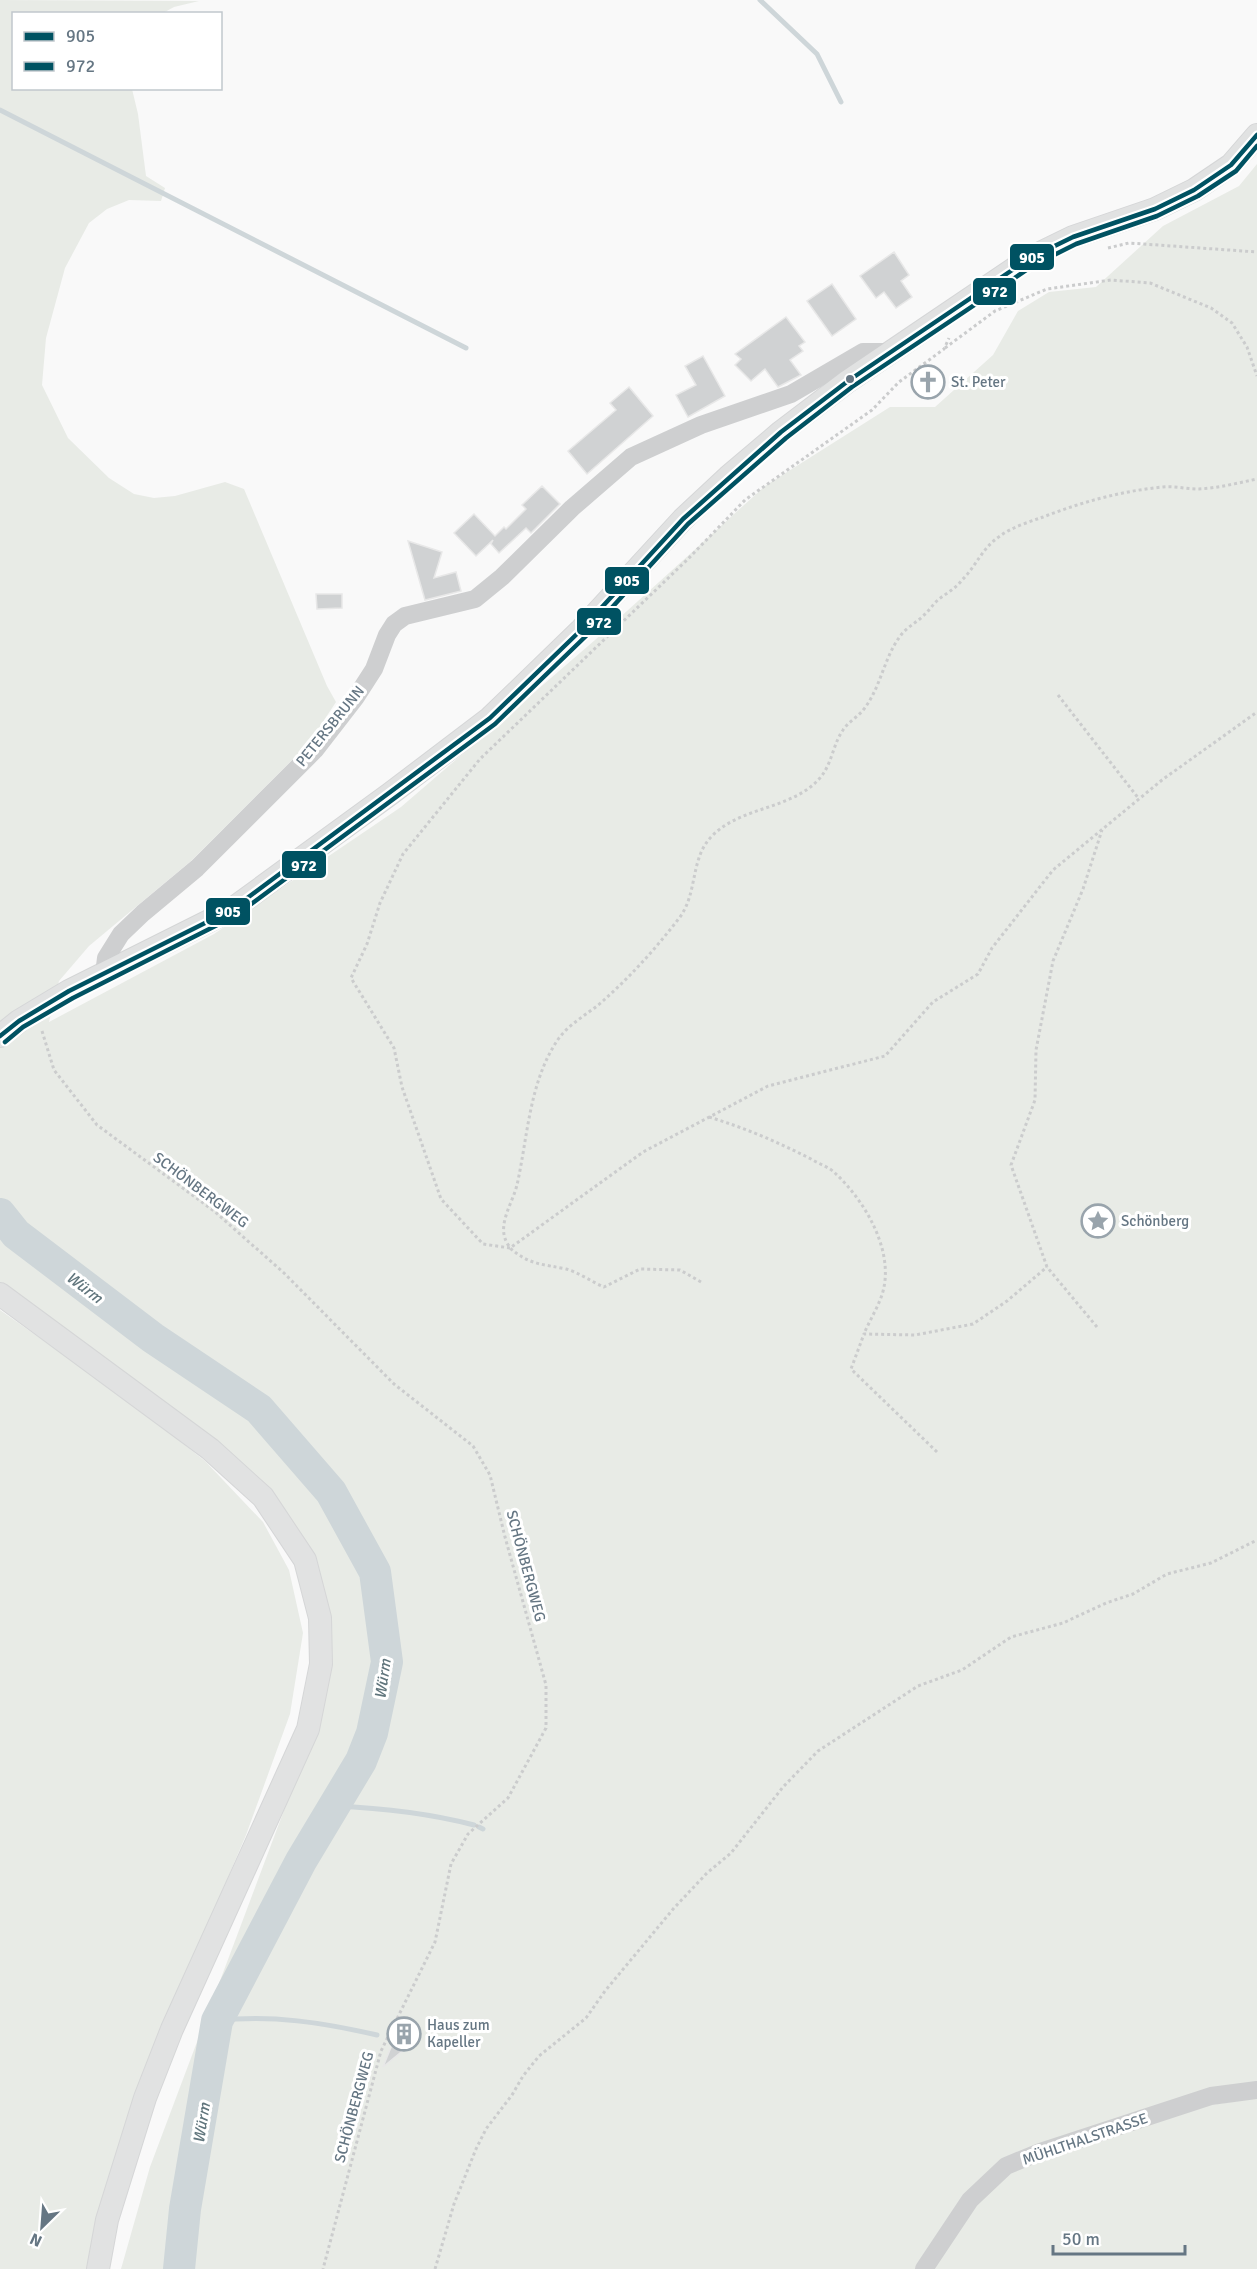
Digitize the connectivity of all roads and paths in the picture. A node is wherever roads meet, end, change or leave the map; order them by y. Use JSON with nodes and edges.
{"nodes":[{"id":1,"x":1257,"y":135,"type":"edge"},
{"id":2,"x":1107,"y":248,"type":"dead end"},
{"id":3,"x":1257,"y":252,"type":"edge"},
{"id":4,"x":951,"y":333,"type":"dead end"},
{"id":5,"x":944,"y":349,"type":"junction"},
{"id":6,"x":890,"y":352,"type":"junction"},
{"id":7,"x":1257,"y":375,"type":"edge"},
{"id":8,"x":1257,"y":479,"type":"edge"},
{"id":9,"x":1058,"y":695,"type":"dead end"},
{"id":10,"x":1257,"y":712,"type":"edge"},
{"id":11,"x":1139,"y":799,"type":"junction"},
{"id":12,"x":1103,"y":829,"type":"junction"},
{"id":13,"x":104,"y":974,"type":"junction"},
{"id":14,"x":35,"y":1011,"type":"junction"},
{"id":15,"x":0,"y":1036,"type":"edge"},
{"id":16,"x":709,"y":1117,"type":"junction"},
{"id":17,"x":510,"y":1248,"type":"junction"},
{"id":18,"x":1047,"y":1267,"type":"junction"},
{"id":19,"x":701,"y":1282,"type":"dead end"},
{"id":20,"x":0,"y":1294,"type":"edge"},
{"id":21,"x":1097,"y":1327,"type":"dead end"},
{"id":22,"x":864,"y":1334,"type":"junction"},
{"id":23,"x":937,"y":1452,"type":"dead end"},
{"id":24,"x":1257,"y":1540,"type":"edge"},
{"id":25,"x":1257,"y":2090,"type":"edge"},
{"id":26,"x":98,"y":2269,"type":"edge"},
{"id":27,"x":323,"y":2269,"type":"edge"},
{"id":28,"x":435,"y":2269,"type":"edge"},
{"id":29,"x":924,"y":2269,"type":"edge"}],
"edges":[{"from":1,"to":6,"type":"main road"},
{"from":2,"to":3,"type":"path"},
{"from":4,"to":5,"type":"path"},
{"from":5,"to":7,"type":"path"},
{"from":5,"to":17,"type":"path"},
{"from":6,"to":13,"type":"main road"},
{"from":6,"to":13,"type":"street","name":"PETERSBRUNN"},
{"from":8,"to":17,"type":"path"},
{"from":9,"to":11,"type":"path"},
{"from":10,"to":11,"type":"path"},
{"from":11,"to":12,"type":"path"},
{"from":12,"to":16,"type":"path"},
{"from":12,"to":18,"type":"path"},
{"from":13,"to":14,"type":"main road"},
{"from":14,"to":15,"type":"main road"},
{"from":14,"to":27,"type":"path","name":"SCHÖNBERGWEG"},
{"from":16,"to":17,"type":"path"},
{"from":16,"to":22,"type":"path"},
{"from":17,"to":19,"type":"path"},
{"from":18,"to":21,"type":"path"},
{"from":18,"to":22,"type":"path"},
{"from":20,"to":26,"type":"main road"},
{"from":22,"to":23,"type":"path"},
{"from":24,"to":28,"type":"path"},
{"from":25,"to":29,"type":"street","name":"MÜHLTHALSTRASSE"}]}
